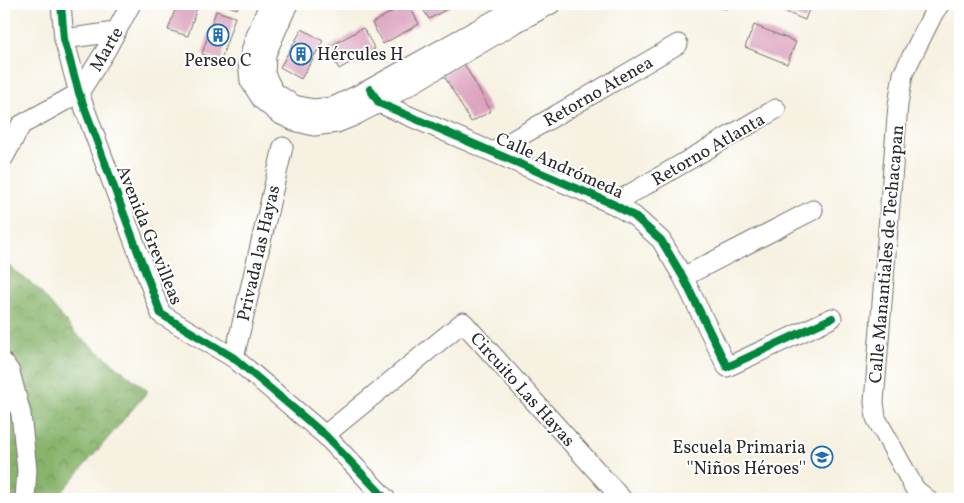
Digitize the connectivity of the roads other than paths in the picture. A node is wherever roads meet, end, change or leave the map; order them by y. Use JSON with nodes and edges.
{"nodes":[{"id":1,"x":61,"y":4,"type":"edge"},
{"id":2,"x":131,"y":4,"type":"edge"},
{"id":3,"x":269,"y":4,"type":"edge"},
{"id":4,"x":288,"y":4,"type":"edge"},
{"id":5,"x":523,"y":4,"type":"edge"},
{"id":6,"x":551,"y":4,"type":"edge"},
{"id":7,"x":933,"y":6,"type":"edge"},
{"id":8,"x":116,"y":32,"type":"junction"},
{"id":9,"x":64,"y":39,"type":"junction"},
{"id":10,"x":678,"y":44,"type":"dead end"},
{"id":11,"x":79,"y":94,"type":"junction"},
{"id":12,"x":374,"y":96,"type":"junction"},
{"id":13,"x":776,"y":109,"type":"dead end"},
{"id":14,"x":283,"y":147,"type":"dead end"},
{"id":15,"x":493,"y":152,"type":"junction"},
{"id":16,"x":4,"y":155,"type":"edge"},
{"id":17,"x":613,"y":204,"type":"junction"},
{"id":18,"x":813,"y":210,"type":"dead end"},
{"id":19,"x":683,"y":276,"type":"junction"},
{"id":20,"x":832,"y":318,"type":"dead end"},
{"id":21,"x":234,"y":358,"type":"junction"},
{"id":22,"x":4,"y":363,"type":"edge"},
{"id":23,"x":325,"y":436,"type":"junction"},
{"id":24,"x":25,"y":499,"type":"edge"},
{"id":25,"x":386,"y":499,"type":"edge"},
{"id":26,"x":622,"y":499,"type":"edge"},
{"id":27,"x":926,"y":499,"type":"edge"}],
"edges":[{"from":1,"to":9,"type":"street","name":"Avenida Grevilleas"},
{"from":2,"to":8,"type":"street","name":"Marte"},
{"from":3,"to":12,"type":"street"},
{"from":4,"to":12,"type":"street"},
{"from":5,"to":12,"type":"street"},
{"from":6,"to":12,"type":"street"},
{"from":7,"to":27,"type":"street","name":"Calle Manantiales de Techacapan"},
{"from":8,"to":9,"type":"street"},
{"from":8,"to":11,"type":"street","name":"Marte"},
{"from":9,"to":11,"type":"street","name":"Avenida Grevilleas"},
{"from":10,"to":15,"type":"street","name":"Retorno Atenea"},
{"from":11,"to":16,"type":"street"},
{"from":11,"to":21,"type":"street","name":"Avenida Grevilleas"},
{"from":12,"to":15,"type":"street","name":"Calle Andrómeda"},
{"from":13,"to":17,"type":"street","name":"Retorno Atlanta"},
{"from":14,"to":21,"type":"street","name":"Privada las Hayas"},
{"from":15,"to":17,"type":"street","name":"Calle Andrómeda"},
{"from":17,"to":19,"type":"street","name":"Calle Andrómeda"},
{"from":18,"to":19,"type":"street"},
{"from":19,"to":20,"type":"street","name":"Calle Andrómeda"},
{"from":21,"to":23,"type":"street","name":"Avenida Grevilleas"},
{"from":22,"to":24,"type":"street"},
{"from":23,"to":25,"type":"street","name":"Avenida Grevilleas"},
{"from":23,"to":26,"type":"street","name":"Circuito Las Hayas"}]}
